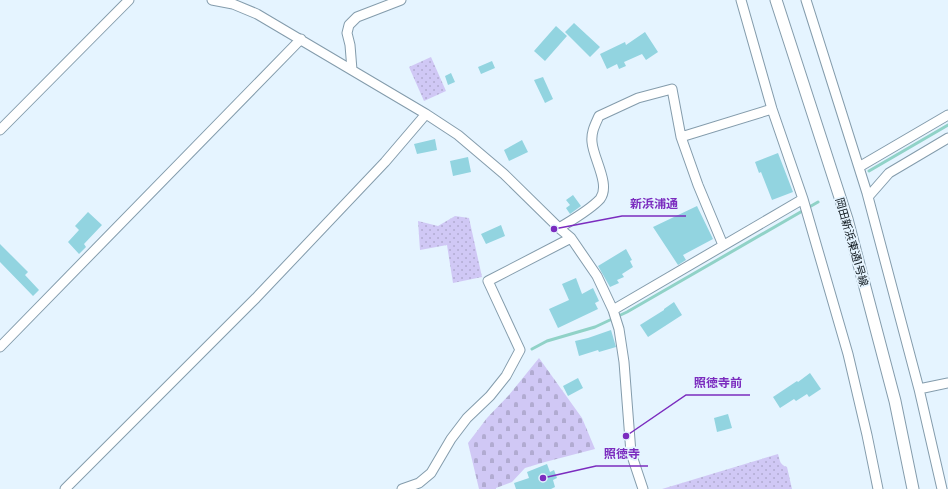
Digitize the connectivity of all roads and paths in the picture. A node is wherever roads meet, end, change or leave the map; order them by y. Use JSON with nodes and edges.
{"nodes":[{"id":1,"x":129,"y":0,"type":"edge"},
{"id":2,"x":212,"y":0,"type":"edge"},
{"id":3,"x":401,"y":0,"type":"edge"},
{"id":4,"x":741,"y":0,"type":"edge"},
{"id":5,"x":776,"y":0,"type":"edge"},
{"id":6,"x":806,"y":0,"type":"edge"},
{"id":7,"x":301,"y":39,"type":"junction"},
{"id":8,"x":352,"y":70,"type":"junction"},
{"id":9,"x":772,"y":109,"type":"junction"},
{"id":10,"x":426,"y":114,"type":"junction"},
{"id":11,"x":948,"y":115,"type":"edge"},
{"id":12,"x":0,"y":130,"type":"edge"},
{"id":13,"x":681,"y":137,"type":"junction"},
{"id":14,"x":948,"y":138,"type":"edge"},
{"id":15,"x":859,"y":167,"type":"junction"},
{"id":16,"x":868,"y":197,"type":"junction"},
{"id":17,"x":804,"y":201,"type":"junction"},
{"id":18,"x":559,"y":228,"type":"junction"},
{"id":19,"x":571,"y":238,"type":"junction"},
{"id":20,"x":723,"y":245,"type":"junction"},
{"id":21,"x":613,"y":312,"type":"junction"},
{"id":22,"x":0,"y":347,"type":"edge"},
{"id":23,"x":948,"y":383,"type":"edge"},
{"id":24,"x":919,"y":389,"type":"junction"},
{"id":25,"x":65,"y":489,"type":"edge"},
{"id":26,"x":402,"y":489,"type":"edge"},
{"id":27,"x":643,"y":489,"type":"edge"},
{"id":28,"x":878,"y":489,"type":"edge"},
{"id":29,"x":913,"y":489,"type":"edge"},
{"id":30,"x":942,"y":489,"type":"edge"}],
"edges":[{"from":1,"to":12,"type":"street"},
{"from":2,"to":7,"type":"street"},
{"from":3,"to":8,"type":"street"},
{"from":4,"to":9,"type":"street"},
{"from":5,"to":29,"type":"street","name":"岡田新浜東通1号線"},
{"from":6,"to":15,"type":"street"},
{"from":7,"to":8,"type":"street"},
{"from":7,"to":22,"type":"street"},
{"from":8,"to":10,"type":"street"},
{"from":9,"to":13,"type":"street"},
{"from":9,"to":17,"type":"street"},
{"from":10,"to":18,"type":"street"},
{"from":10,"to":25,"type":"street"},
{"from":11,"to":15,"type":"street"},
{"from":13,"to":18,"type":"street"},
{"from":13,"to":20,"type":"street"},
{"from":14,"to":16,"type":"street"},
{"from":15,"to":16,"type":"street"},
{"from":16,"to":24,"type":"street"},
{"from":17,"to":20,"type":"street"},
{"from":17,"to":28,"type":"street"},
{"from":18,"to":19,"type":"street"},
{"from":19,"to":21,"type":"street"},
{"from":19,"to":26,"type":"street"},
{"from":20,"to":21,"type":"street"},
{"from":21,"to":27,"type":"street"},
{"from":23,"to":24,"type":"street"},
{"from":24,"to":30,"type":"street"}]}
